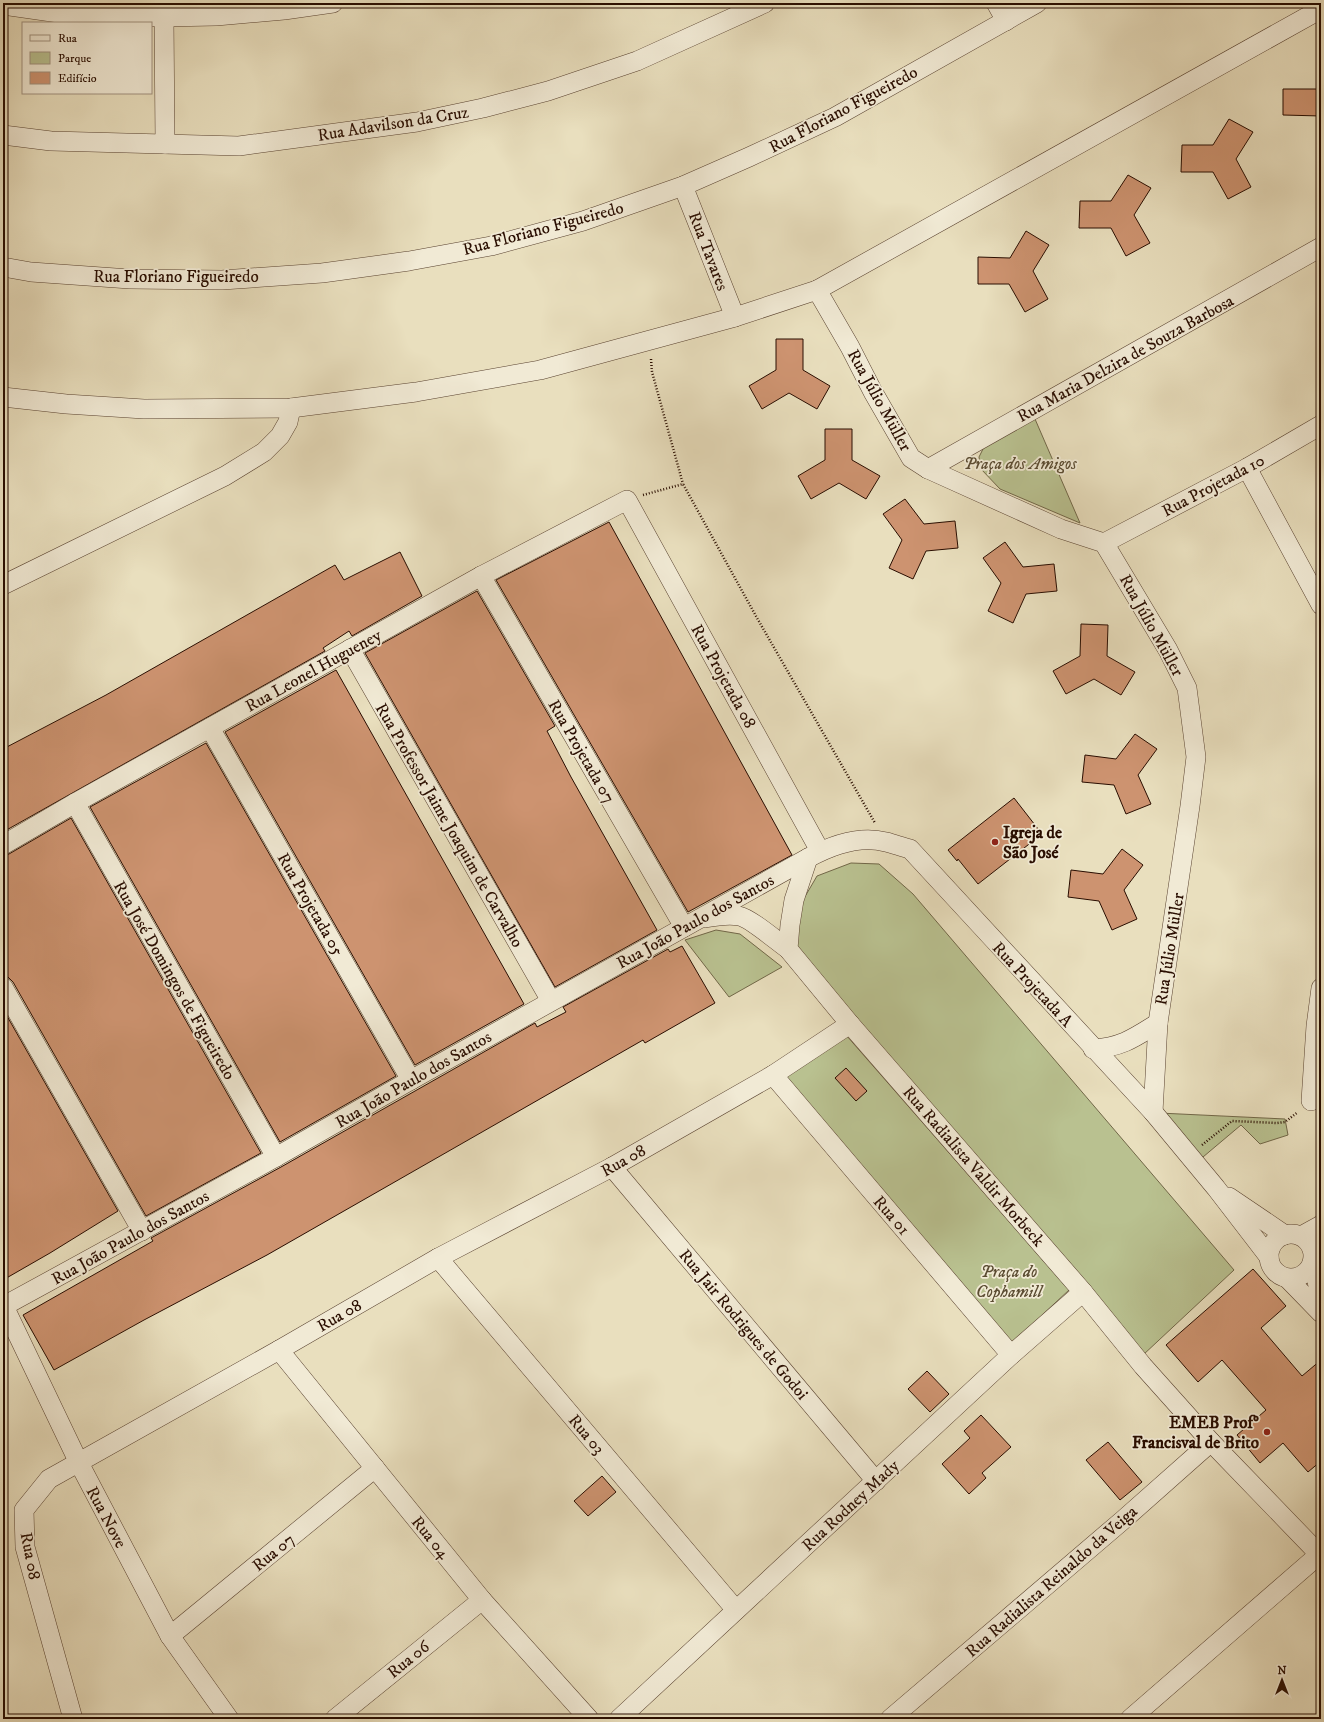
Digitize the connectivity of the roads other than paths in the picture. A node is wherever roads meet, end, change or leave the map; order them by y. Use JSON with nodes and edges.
{"nodes":[{"id":1,"x":333,"y":3,"type":"edge"},
{"id":2,"x":996,"y":3,"type":"edge"},
{"id":3,"x":1038,"y":3,"type":"edge"},
{"id":4,"x":3,"y":5,"type":"edge"},
{"id":5,"x":757,"y":5,"type":"edge"},
{"id":6,"x":1321,"y":9,"type":"edge"},
{"id":7,"x":164,"y":17,"type":"junction"},
{"id":8,"x":1006,"y":21,"type":"junction"},
{"id":9,"x":3,"y":135,"type":"edge"},
{"id":10,"x":165,"y":144,"type":"junction"},
{"id":11,"x":684,"y":186,"type":"junction"},
{"id":12,"x":1321,"y":247,"type":"edge"},
{"id":13,"x":3,"y":267,"type":"edge"},
{"id":14,"x":817,"y":290,"type":"junction"},
{"id":15,"x":735,"y":317,"type":"junction"},
{"id":16,"x":3,"y":397,"type":"edge"},
{"id":17,"x":292,"y":408,"type":"junction"},
{"id":18,"x":1321,"y":425,"type":"edge"},
{"id":19,"x":1247,"y":468,"type":"junction"},
{"id":20,"x":928,"y":469,"type":"junction"},
{"id":21,"x":627,"y":500,"type":"joint"},
{"id":22,"x":1104,"y":543,"type":"junction"},
{"id":23,"x":481,"y":576,"type":"junction"},
{"id":24,"x":3,"y":584,"type":"edge"},
{"id":25,"x":1321,"y":605,"type":"edge"},
{"id":26,"x":350,"y":649,"type":"junction"},
{"id":27,"x":210,"y":728,"type":"junction"},
{"id":28,"x":75,"y":803,"type":"junction"},
{"id":29,"x":3,"y":845,"type":"edge"},
{"id":30,"x":814,"y":855,"type":"junction"},
{"id":31,"x":690,"y":923,"type":"junction"},
{"id":32,"x":788,"y":949,"type":"junction"},
{"id":33,"x":3,"y":987,"type":"edge"},
{"id":34,"x":1321,"y":988,"type":"edge"},
{"id":35,"x":551,"y":1001,"type":"junction"},
{"id":36,"x":1158,"y":1023,"type":"junction"},
{"id":37,"x":850,"y":1024,"type":"junction"},
{"id":38,"x":1093,"y":1049,"type":"junction"},
{"id":39,"x":773,"y":1076,"type":"junction"},
{"id":40,"x":411,"y":1080,"type":"junction"},
{"id":41,"x":1311,"y":1101,"type":"road end"},
{"id":42,"x":1153,"y":1112,"type":"junction"},
{"id":43,"x":276,"y":1157,"type":"junction"},
{"id":44,"x":612,"y":1167,"type":"junction"},
{"id":45,"x":1216,"y":1188,"type":"junction"},
{"id":46,"x":1321,"y":1225,"type":"edge"},
{"id":47,"x":142,"y":1231,"type":"junction"},
{"id":48,"x":1293,"y":1235,"type":"junction"},
{"id":49,"x":1315,"y":1250,"type":"edge"},
{"id":50,"x":1269,"y":1257,"type":"junction"},
{"id":51,"x":438,"y":1258,"type":"junction"},
{"id":52,"x":1287,"y":1278,"type":"junction"},
{"id":53,"x":1084,"y":1292,"type":"junction"},
{"id":54,"x":1321,"y":1300,"type":"edge"},
{"id":55,"x":4,"y":1305,"type":"edge"},
{"id":56,"x":1321,"y":1313,"type":"edge"},
{"id":57,"x":279,"y":1350,"type":"junction"},
{"id":58,"x":1011,"y":1355,"type":"junction"},
{"id":59,"x":1211,"y":1442,"type":"junction"},
{"id":60,"x":79,"y":1464,"type":"junction"},
{"id":61,"x":375,"y":1468,"type":"junction"},
{"id":62,"x":876,"y":1481,"type":"junction"},
{"id":63,"x":1320,"y":1555,"type":"edge"},
{"id":64,"x":482,"y":1600,"type":"junction"},
{"id":65,"x":736,"y":1610,"type":"junction"},
{"id":66,"x":170,"y":1636,"type":"junction"},
{"id":67,"x":73,"y":1719,"type":"edge"},
{"id":68,"x":229,"y":1719,"type":"edge"},
{"id":69,"x":335,"y":1719,"type":"edge"},
{"id":70,"x":589,"y":1719,"type":"edge"},
{"id":71,"x":619,"y":1719,"type":"edge"},
{"id":72,"x":890,"y":1719,"type":"edge"},
{"id":73,"x":1130,"y":1719,"type":"edge"}],
"edges":[{"from":1,"to":7,"type":"street"},
{"from":2,"to":8,"type":"street"},
{"from":3,"to":8,"type":"street","name":"Rua Floriano Figueiredo"},
{"from":4,"to":7,"type":"street"},
{"from":5,"to":10,"type":"street","name":"Rua Adavilson da Cruz"},
{"from":6,"to":14,"type":"street"},
{"from":7,"to":10,"type":"street"},
{"from":8,"to":11,"type":"street","name":"Rua Floriano Figueiredo"},
{"from":9,"to":10,"type":"street","name":"Rua Adavilson da Cruz"},
{"from":11,"to":13,"type":"street","name":"Rua Floriano Figueiredo"},
{"from":11,"to":15,"type":"street","name":"Rua Tavares"},
{"from":12,"to":20,"type":"street","name":"Rua Maria Delzira de Souza Barbosa"},
{"from":14,"to":15,"type":"street"},
{"from":14,"to":20,"type":"street","name":"Rua Júlio Müller"},
{"from":15,"to":17,"type":"street"},
{"from":16,"to":17,"type":"street"},
{"from":17,"to":24,"type":"street"},
{"from":18,"to":19,"type":"street","name":"Rua Projetada 10"},
{"from":19,"to":22,"type":"street","name":"Rua Projetada 10"},
{"from":19,"to":25,"type":"street"},
{"from":20,"to":22,"type":"street","name":"Rua Júlio Müller"},
{"from":21,"to":23,"type":"street","name":"Rua Leonel Hugueney"},
{"from":21,"to":30,"type":"street","name":"Rua Projetada 08"},
{"from":22,"to":36,"type":"street","name":"Rua Júlio Müller"},
{"from":23,"to":26,"type":"street","name":"Rua Leonel Hugueney"},
{"from":23,"to":31,"type":"street","name":"Rua Projetada 07"},
{"from":26,"to":27,"type":"street","name":"Rua Leonel Hugueney"},
{"from":26,"to":35,"type":"street","name":"Rua Professor Jaime Joaquim de Carvalho"},
{"from":27,"to":28,"type":"street","name":"Rua Leonel Hugueney"},
{"from":27,"to":40,"type":"street","name":"Rua Projetada 05"},
{"from":28,"to":29,"type":"street","name":"Rua Leonel Hugueney"},
{"from":28,"to":43,"type":"street","name":"Rua José Domingos de Figueiredo"},
{"from":30,"to":31,"type":"street","name":"Rua João Paulo dos Santos"},
{"from":30,"to":32,"type":"street"},
{"from":30,"to":38,"type":"street","name":"Rua Projetada A"},
{"from":31,"to":32,"type":"street"},
{"from":31,"to":35,"type":"street","name":"Rua João Paulo dos Santos"},
{"from":32,"to":37,"type":"street","name":"Rua Radialista Valdir Morbeck"},
{"from":33,"to":47,"type":"street"},
{"from":34,"to":41,"type":"street"},
{"from":35,"to":40,"type":"street","name":"Rua João Paulo dos Santos"},
{"from":36,"to":38,"type":"street"},
{"from":36,"to":42,"type":"street","name":"Rua Júlio Müller"},
{"from":37,"to":39,"type":"street","name":"Rua 08"},
{"from":37,"to":53,"type":"street","name":"Rua Radialista Valdir Morbeck"},
{"from":38,"to":42,"type":"street","name":"Rua Projetada A"},
{"from":39,"to":44,"type":"street","name":"Rua 08"},
{"from":39,"to":58,"type":"street","name":"Rua 01"},
{"from":40,"to":43,"type":"street","name":"Rua João Paulo dos Santos"},
{"from":42,"to":45,"type":"street","name":"Rua Projetada A"},
{"from":43,"to":47,"type":"street","name":"Rua João Paulo dos Santos"},
{"from":44,"to":51,"type":"street","name":"Rua 08"},
{"from":44,"to":62,"type":"street","name":"Rua Jair Rodrigues de Godoi"},
{"from":45,"to":48,"type":"street","name":"Rua Projetada A"},
{"from":45,"to":50,"type":"street","name":"Rua Projetada A"},
{"from":46,"to":48,"type":"street"},
{"from":47,"to":55,"type":"street","name":"Rua João Paulo dos Santos"},
{"from":48,"to":49,"type":"street"},
{"from":48,"to":50,"type":"street"},
{"from":49,"to":52,"type":"street"},
{"from":49,"to":54,"type":"street"},
{"from":50,"to":52,"type":"street"},
{"from":51,"to":57,"type":"street","name":"Rua 08"},
{"from":51,"to":65,"type":"street","name":"Rua 03"},
{"from":52,"to":56,"type":"street"},
{"from":53,"to":58,"type":"street","name":"Rua Rodney Mady"},
{"from":53,"to":59,"type":"street","name":"Rua Radialista Valdir Morbeck"},
{"from":55,"to":60,"type":"street","name":"Rua Nove"},
{"from":57,"to":60,"type":"street","name":"Rua 08"},
{"from":57,"to":61,"type":"street","name":"Rua 04"},
{"from":58,"to":62,"type":"street","name":"Rua Rodney Mady"},
{"from":59,"to":63,"type":"street","name":"Rua Radialista Valdir Morbeck"},
{"from":59,"to":72,"type":"street","name":"Rua Radialista Reinaldo da Veiga"},
{"from":60,"to":66,"type":"street","name":"Rua Nove"},
{"from":60,"to":67,"type":"street","name":"Rua 08"},
{"from":61,"to":64,"type":"street","name":"Rua 04"},
{"from":61,"to":66,"type":"street","name":"Rua 07"},
{"from":62,"to":65,"type":"street","name":"Rua Rodney Mady"},
{"from":63,"to":73,"type":"street"},
{"from":64,"to":69,"type":"street","name":"Rua 06"},
{"from":64,"to":70,"type":"street","name":"Rua 04"},
{"from":65,"to":71,"type":"street","name":"Rua Rodney Mady"},
{"from":66,"to":68,"type":"street","name":"Rua Nove"}]}
